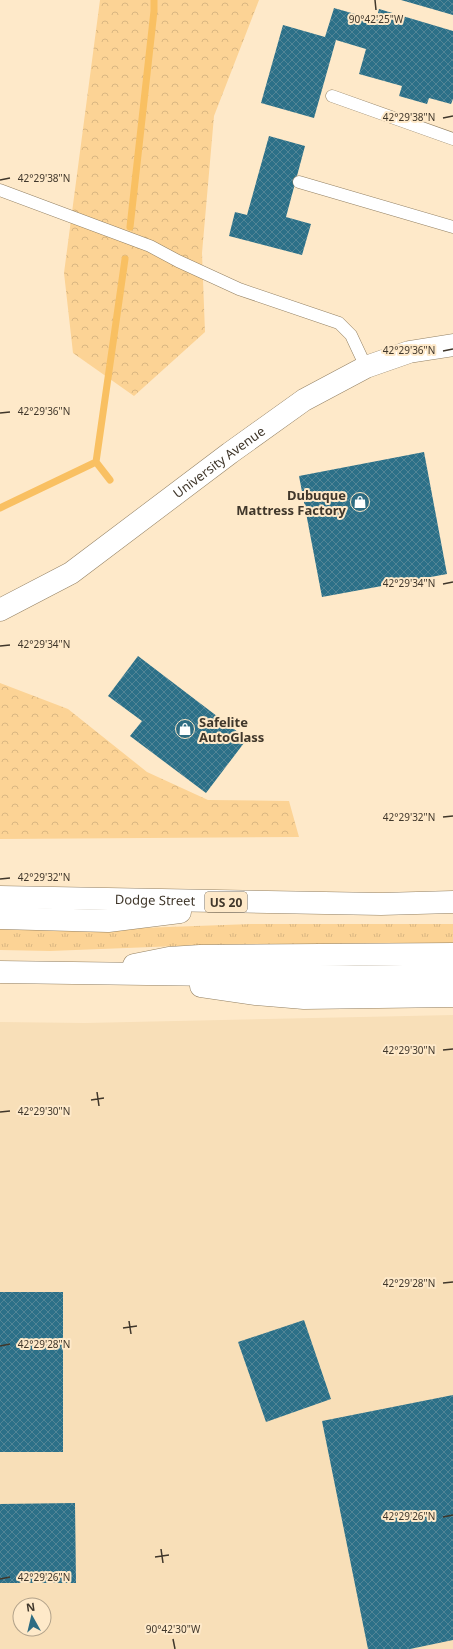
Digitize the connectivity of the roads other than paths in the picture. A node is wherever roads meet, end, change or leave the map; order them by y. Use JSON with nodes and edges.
{"nodes":[{"id":1,"x":332,"y":96,"type":"dead end"},
{"id":2,"x":453,"y":139,"type":"edge"},
{"id":3,"x":299,"y":182,"type":"dead end"},
{"id":4,"x":0,"y":190,"type":"edge"},
{"id":5,"x":453,"y":227,"type":"edge"},
{"id":6,"x":453,"y":345,"type":"edge"},
{"id":7,"x":366,"y":367,"type":"junction"},
{"id":8,"x":0,"y":610,"type":"edge"},
{"id":9,"x":0,"y":897,"type":"edge"},
{"id":10,"x":263,"y":902,"type":"junction"},
{"id":11,"x":450,"y":902,"type":"edge"},
{"id":12,"x":0,"y":918,"type":"edge"},
{"id":13,"x":453,"y":954,"type":"edge"},
{"id":14,"x":0,"y":972,"type":"edge"},
{"id":15,"x":97,"y":973,"type":"junction"},
{"id":16,"x":137,"y":974,"type":"junction"},
{"id":17,"x":453,"y":975,"type":"edge"},
{"id":18,"x":453,"y":996,"type":"edge"}],
"edges":[{"from":1,"to":2,"type":"lane"},
{"from":3,"to":5,"type":"lane"},
{"from":4,"to":7,"type":"lane"},
{"from":6,"to":7,"type":"main road","name":"University Avenue"},
{"from":7,"to":8,"type":"main road","name":"University Avenue"},
{"from":9,"to":10,"type":"main road","name":"Dodge Street","number":"US 20"},
{"from":10,"to":11,"type":"main road","name":"Dodge Street","number":"US 20"},
{"from":10,"to":12,"type":"main road"},
{"from":13,"to":15,"type":"main road"},
{"from":14,"to":15,"type":"main road"},
{"from":15,"to":16,"type":"main road"},
{"from":16,"to":17,"type":"main road"},
{"from":16,"to":18,"type":"main road"}]}
